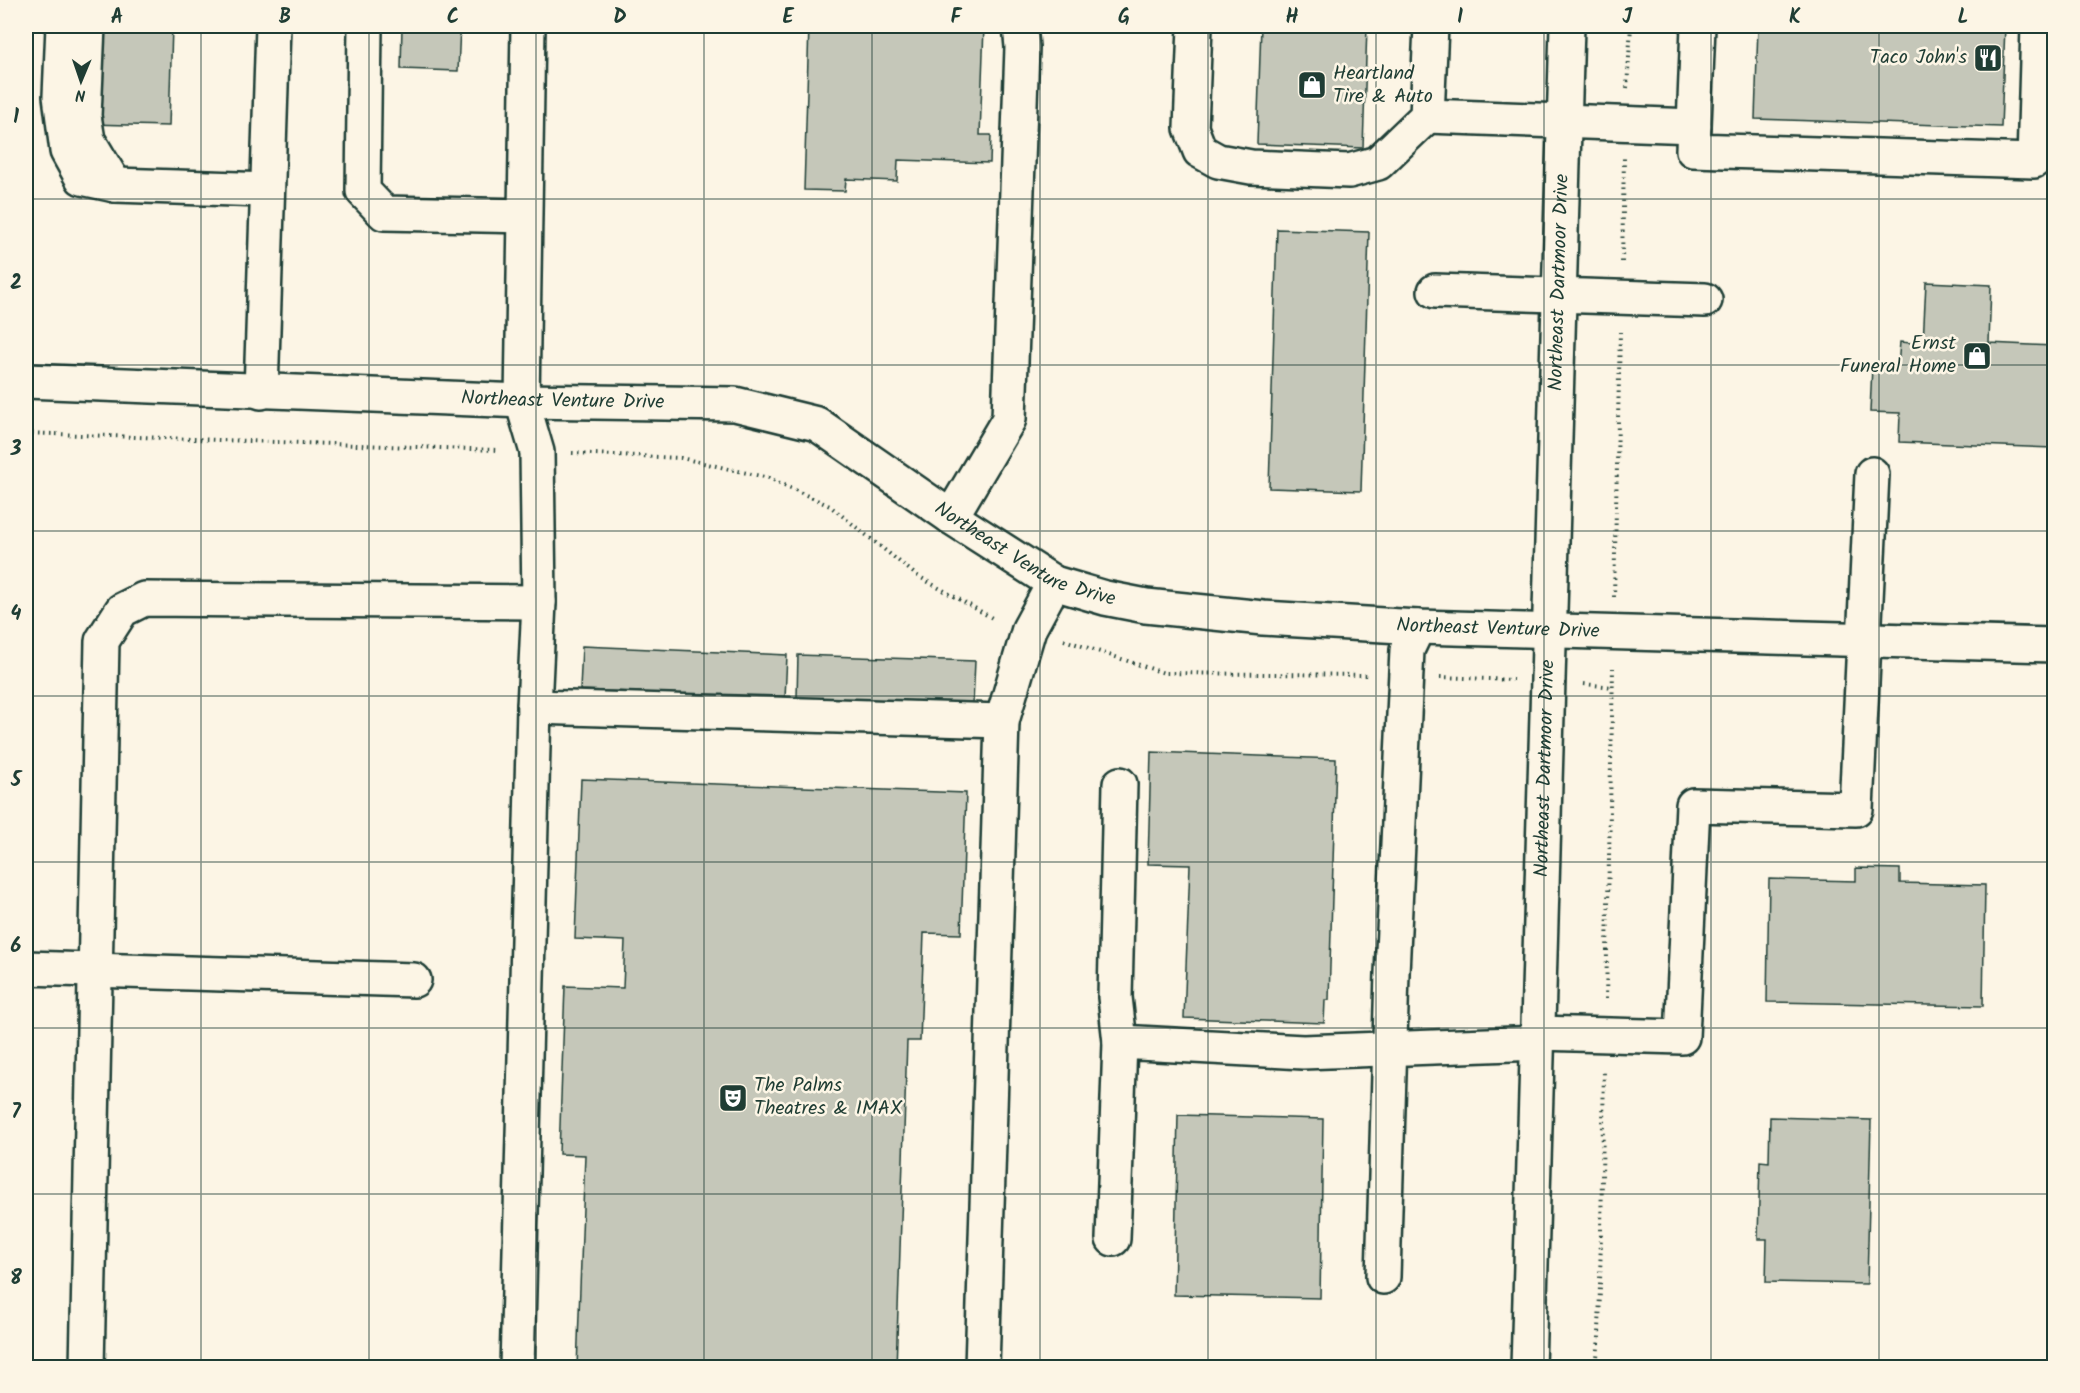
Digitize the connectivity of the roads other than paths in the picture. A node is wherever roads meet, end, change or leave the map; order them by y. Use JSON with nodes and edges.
{"nodes":[{"id":1,"x":63,"y":26,"type":"edge"},
{"id":2,"x":88,"y":26,"type":"edge"},
{"id":3,"x":273,"y":26,"type":"edge"},
{"id":4,"x":365,"y":26,"type":"edge"},
{"id":5,"x":380,"y":26,"type":"edge"},
{"id":6,"x":528,"y":26,"type":"edge"},
{"id":7,"x":1020,"y":26,"type":"edge"},
{"id":8,"x":1195,"y":26,"type":"edge"},
{"id":9,"x":1431,"y":26,"type":"edge"},
{"id":10,"x":1567,"y":26,"type":"edge"},
{"id":11,"x":1698,"y":26,"type":"edge"},
{"id":12,"x":2038,"y":26,"type":"edge"},
{"id":13,"x":1428,"y":116,"type":"junction"},
{"id":14,"x":1564,"y":121,"type":"junction"},
{"id":15,"x":364,"y":126,"type":"junction"},
{"id":16,"x":1694,"y":126,"type":"junction"},
{"id":17,"x":115,"y":185,"type":"junction"},
{"id":18,"x":267,"y":190,"type":"junction"},
{"id":19,"x":524,"y":216,"type":"junction"},
{"id":20,"x":1435,"y":291,"type":"dead end"},
{"id":21,"x":1559,"y":294,"type":"junction"},
{"id":22,"x":1705,"y":300,"type":"dead end"},
{"id":23,"x":26,"y":381,"type":"edge"},
{"id":24,"x":261,"y":392,"type":"junction"},
{"id":25,"x":522,"y":401,"type":"junction"},
{"id":26,"x":1872,"y":474,"type":"dead end"},
{"id":27,"x":951,"y":517,"type":"junction"},
{"id":28,"x":1054,"y":583,"type":"junction"},
{"id":29,"x":539,"y":602,"type":"junction"},
{"id":30,"x":1418,"y":627,"type":"junction"},
{"id":31,"x":1550,"y":630,"type":"junction"},
{"id":32,"x":1864,"y":639,"type":"junction"},
{"id":33,"x":2055,"y":645,"type":"edge"},
{"id":34,"x":534,"y":707,"type":"junction"},
{"id":35,"x":1002,"y":721,"type":"junction"},
{"id":36,"x":1120,"y":784,"type":"dead end"},
{"id":37,"x":26,"y":968,"type":"edge"},
{"id":38,"x":95,"y":970,"type":"junction"},
{"id":39,"x":414,"y":980,"type":"dead end"},
{"id":40,"x":1538,"y":1038,"type":"junction"},
{"id":41,"x":1120,"y":1042,"type":"junction"},
{"id":42,"x":1390,"y":1048,"type":"junction"},
{"id":43,"x":1113,"y":1239,"type":"dead end"},
{"id":44,"x":1383,"y":1277,"type":"dead end"},
{"id":45,"x":87,"y":1368,"type":"edge"},
{"id":46,"x":517,"y":1368,"type":"edge"},
{"id":47,"x":982,"y":1368,"type":"edge"},
{"id":48,"x":1528,"y":1368,"type":"edge"}],
"edges":[{"from":1,"to":17,"type":"street"},
{"from":2,"to":17,"type":"street"},
{"from":3,"to":18,"type":"street"},
{"from":4,"to":15,"type":"street"},
{"from":5,"to":15,"type":"street"},
{"from":6,"to":19,"type":"street"},
{"from":7,"to":27,"type":"street"},
{"from":8,"to":13,"type":"street"},
{"from":9,"to":13,"type":"street"},
{"from":10,"to":14,"type":"street","name":"Northeast Dartmoor Drive"},
{"from":11,"to":16,"type":"street"},
{"from":12,"to":16,"type":"street"},
{"from":13,"to":14,"type":"street"},
{"from":14,"to":16,"type":"street"},
{"from":14,"to":21,"type":"street","name":"Northeast Dartmoor Drive"},
{"from":15,"to":19,"type":"street"},
{"from":17,"to":18,"type":"street"},
{"from":18,"to":24,"type":"street"},
{"from":19,"to":25,"type":"street"},
{"from":20,"to":21,"type":"street"},
{"from":21,"to":22,"type":"street"},
{"from":21,"to":31,"type":"street","name":"Northeast Dartmoor Drive"},
{"from":23,"to":24,"type":"street","name":"Northeast Venture Drive"},
{"from":24,"to":25,"type":"street","name":"Northeast Venture Drive"},
{"from":25,"to":27,"type":"street","name":"Northeast Venture Drive"},
{"from":25,"to":29,"type":"street"},
{"from":26,"to":32,"type":"street"},
{"from":27,"to":28,"type":"street","name":"Northeast Venture Drive"},
{"from":28,"to":30,"type":"street","name":"Northeast Venture Drive"},
{"from":28,"to":35,"type":"street"},
{"from":29,"to":34,"type":"street"},
{"from":29,"to":38,"type":"street"},
{"from":30,"to":31,"type":"street","name":"Northeast Venture Drive"},
{"from":30,"to":42,"type":"street"},
{"from":31,"to":32,"type":"street","name":"Northeast Venture Drive"},
{"from":31,"to":40,"type":"street","name":"Northeast Dartmoor Drive"},
{"from":32,"to":33,"type":"street","name":"Northeast Venture Drive"},
{"from":32,"to":40,"type":"street"},
{"from":34,"to":35,"type":"street"},
{"from":34,"to":46,"type":"street"},
{"from":35,"to":47,"type":"street"},
{"from":36,"to":41,"type":"street"},
{"from":37,"to":38,"type":"street"},
{"from":38,"to":39,"type":"street"},
{"from":38,"to":45,"type":"street"},
{"from":40,"to":42,"type":"street"},
{"from":40,"to":48,"type":"street","name":"Northeast Dartmoor Drive"},
{"from":41,"to":42,"type":"street"},
{"from":41,"to":43,"type":"street"},
{"from":42,"to":44,"type":"street"}]}
